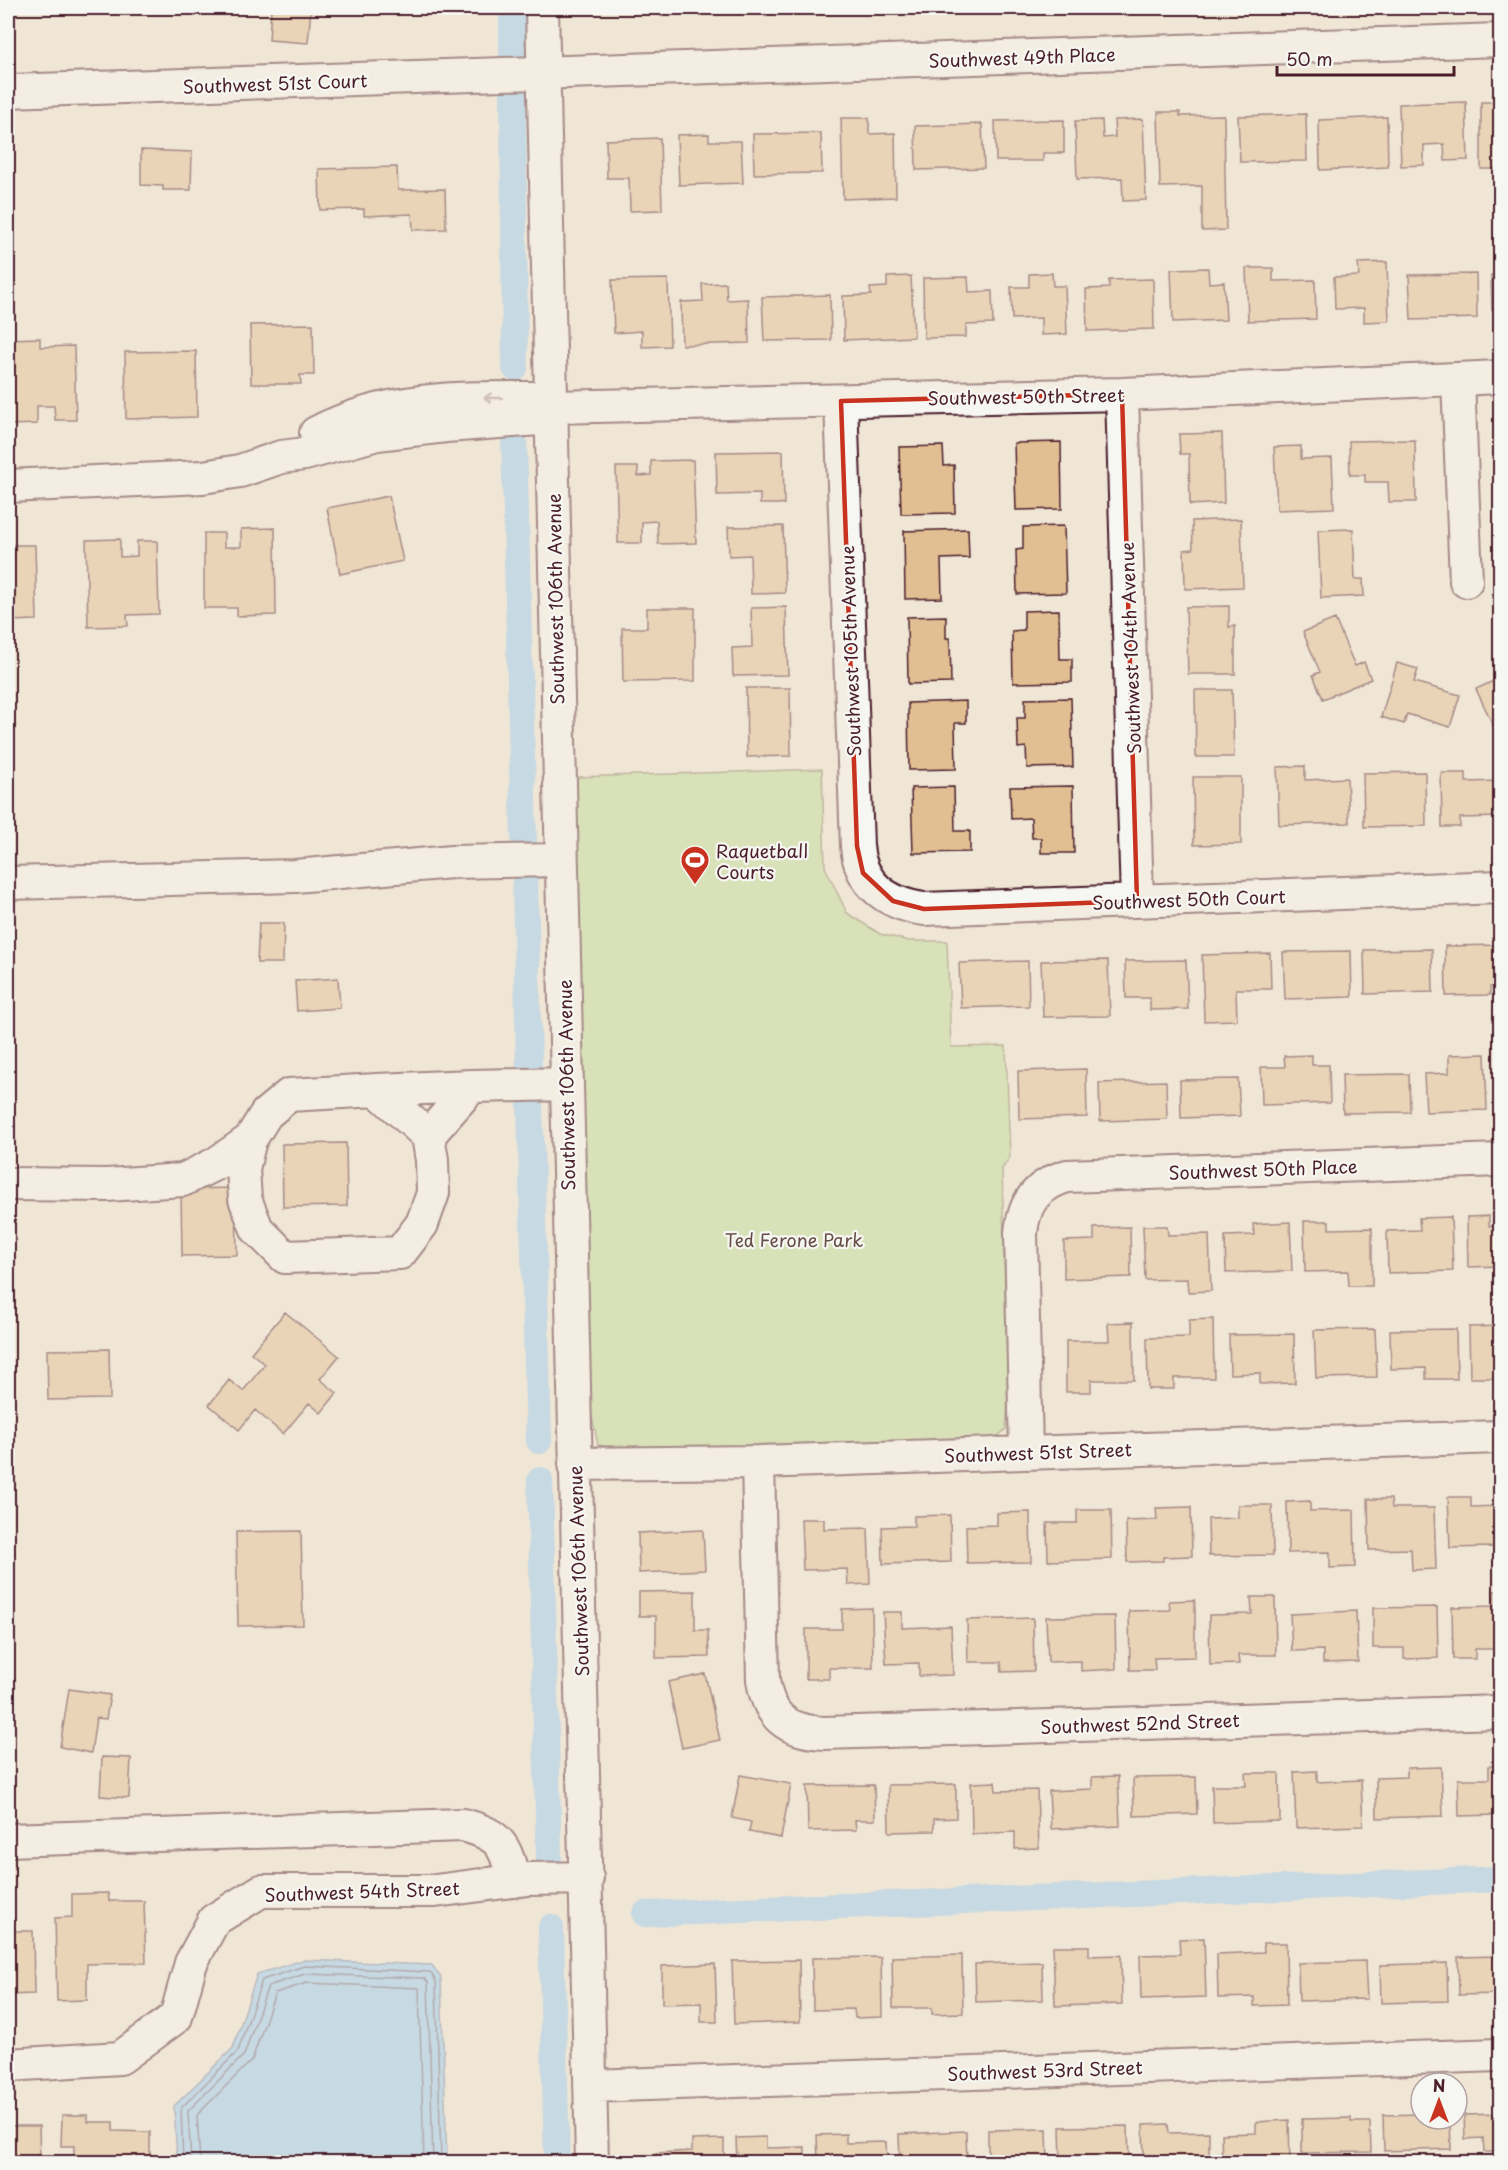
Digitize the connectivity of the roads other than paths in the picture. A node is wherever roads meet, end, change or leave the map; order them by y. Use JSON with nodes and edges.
{"nodes":[{"id":1,"x":542,"y":8,"type":"edge"},
{"id":2,"x":1500,"y":40,"type":"edge"},
{"id":3,"x":543,"y":74,"type":"junction"},
{"id":4,"x":8,"y":91,"type":"edge"},
{"id":5,"x":1500,"y":377,"type":"edge"},
{"id":6,"x":1458,"y":379,"type":"junction"},
{"id":7,"x":1122,"y":394,"type":"junction"},
{"id":8,"x":841,"y":401,"type":"junction"},
{"id":9,"x":551,"y":408,"type":"junction"},
{"id":10,"x":8,"y":486,"type":"edge"},
{"id":11,"x":1466,"y":581,"type":"dead end"},
{"id":12,"x":560,"y":860,"type":"junction"},
{"id":13,"x":8,"y":883,"type":"edge"},
{"id":14,"x":1500,"y":887,"type":"edge"},
{"id":15,"x":881,"y":893,"type":"joint"},
{"id":16,"x":1137,"y":901,"type":"junction"},
{"id":17,"x":566,"y":1084,"type":"junction"},
{"id":18,"x":472,"y":1086,"type":"junction"},
{"id":19,"x":377,"y":1090,"type":"junction"},
{"id":20,"x":428,"y":1136,"type":"junction"},
{"id":21,"x":250,"y":1140,"type":"junction"},
{"id":22,"x":1500,"y":1160,"type":"edge"},
{"id":23,"x":8,"y":1184,"type":"edge"},
{"id":24,"x":1500,"y":1437,"type":"edge"},
{"id":25,"x":1026,"y":1452,"type":"junction"},
{"id":26,"x":758,"y":1462,"type":"junction"},
{"id":27,"x":575,"y":1464,"type":"junction"},
{"id":28,"x":1500,"y":1712,"type":"edge"},
{"id":29,"x":8,"y":1840,"type":"edge"},
{"id":30,"x":587,"y":1878,"type":"junction"},
{"id":31,"x":514,"y":1881,"type":"junction"},
{"id":32,"x":1500,"y":2055,"type":"edge"},
{"id":33,"x":8,"y":2065,"type":"edge"},
{"id":34,"x":590,"y":2086,"type":"junction"},
{"id":35,"x":592,"y":2163,"type":"edge"}],
"edges":[{"from":1,"to":3,"type":"street","name":"Southwest 106th Avenue"},
{"from":2,"to":3,"type":"street","name":"Southwest 49th Place"},
{"from":3,"to":4,"type":"street","name":"Southwest 51st Court"},
{"from":3,"to":9,"type":"street","name":"Southwest 106th Avenue"},
{"from":5,"to":6,"type":"street","name":"Southwest 50th Street"},
{"from":6,"to":7,"type":"street","name":"Southwest 50th Street"},
{"from":6,"to":11,"type":"street"},
{"from":7,"to":8,"type":"street","name":"Southwest 50th Street"},
{"from":7,"to":16,"type":"street","name":"Southwest 104th Avenue"},
{"from":8,"to":9,"type":"street","name":"Southwest 50th Street"},
{"from":8,"to":15,"type":"street","name":"Southwest 105th Avenue"},
{"from":9,"to":10,"type":"street","name":"Southwest 50th Street"},
{"from":9,"to":12,"type":"street","name":"Southwest 106th Avenue"},
{"from":12,"to":13,"type":"street"},
{"from":12,"to":17,"type":"street","name":"Southwest 106th Avenue"},
{"from":14,"to":16,"type":"street","name":"Southwest 50th Court"},
{"from":15,"to":16,"type":"street","name":"Southwest 50th Court"},
{"from":17,"to":18,"type":"street"},
{"from":17,"to":27,"type":"street","name":"Southwest 106th Avenue"},
{"from":18,"to":19,"type":"street"},
{"from":18,"to":20,"type":"street"},
{"from":19,"to":20,"type":"street"},
{"from":19,"to":21,"type":"street"},
{"from":20,"to":21,"type":"street"},
{"from":21,"to":23,"type":"street"},
{"from":22,"to":25,"type":"street","name":"Southwest 50th Place"},
{"from":24,"to":25,"type":"street","name":"Southwest 51st Street"},
{"from":25,"to":26,"type":"street","name":"Southwest 51st Street"},
{"from":26,"to":27,"type":"street","name":"Southwest 51st Street"},
{"from":26,"to":28,"type":"street","name":"Southwest 52nd Street"},
{"from":27,"to":30,"type":"street","name":"Southwest 106th Avenue"},
{"from":29,"to":31,"type":"street"},
{"from":30,"to":31,"type":"street","name":"Southwest 54th Street"},
{"from":30,"to":34,"type":"street","name":"Southwest 106th Avenue"},
{"from":31,"to":33,"type":"street","name":"Southwest 54th Street"},
{"from":32,"to":34,"type":"street","name":"Southwest 53rd Street"},
{"from":34,"to":35,"type":"street","name":"Southwest 106th Avenue"}]}
